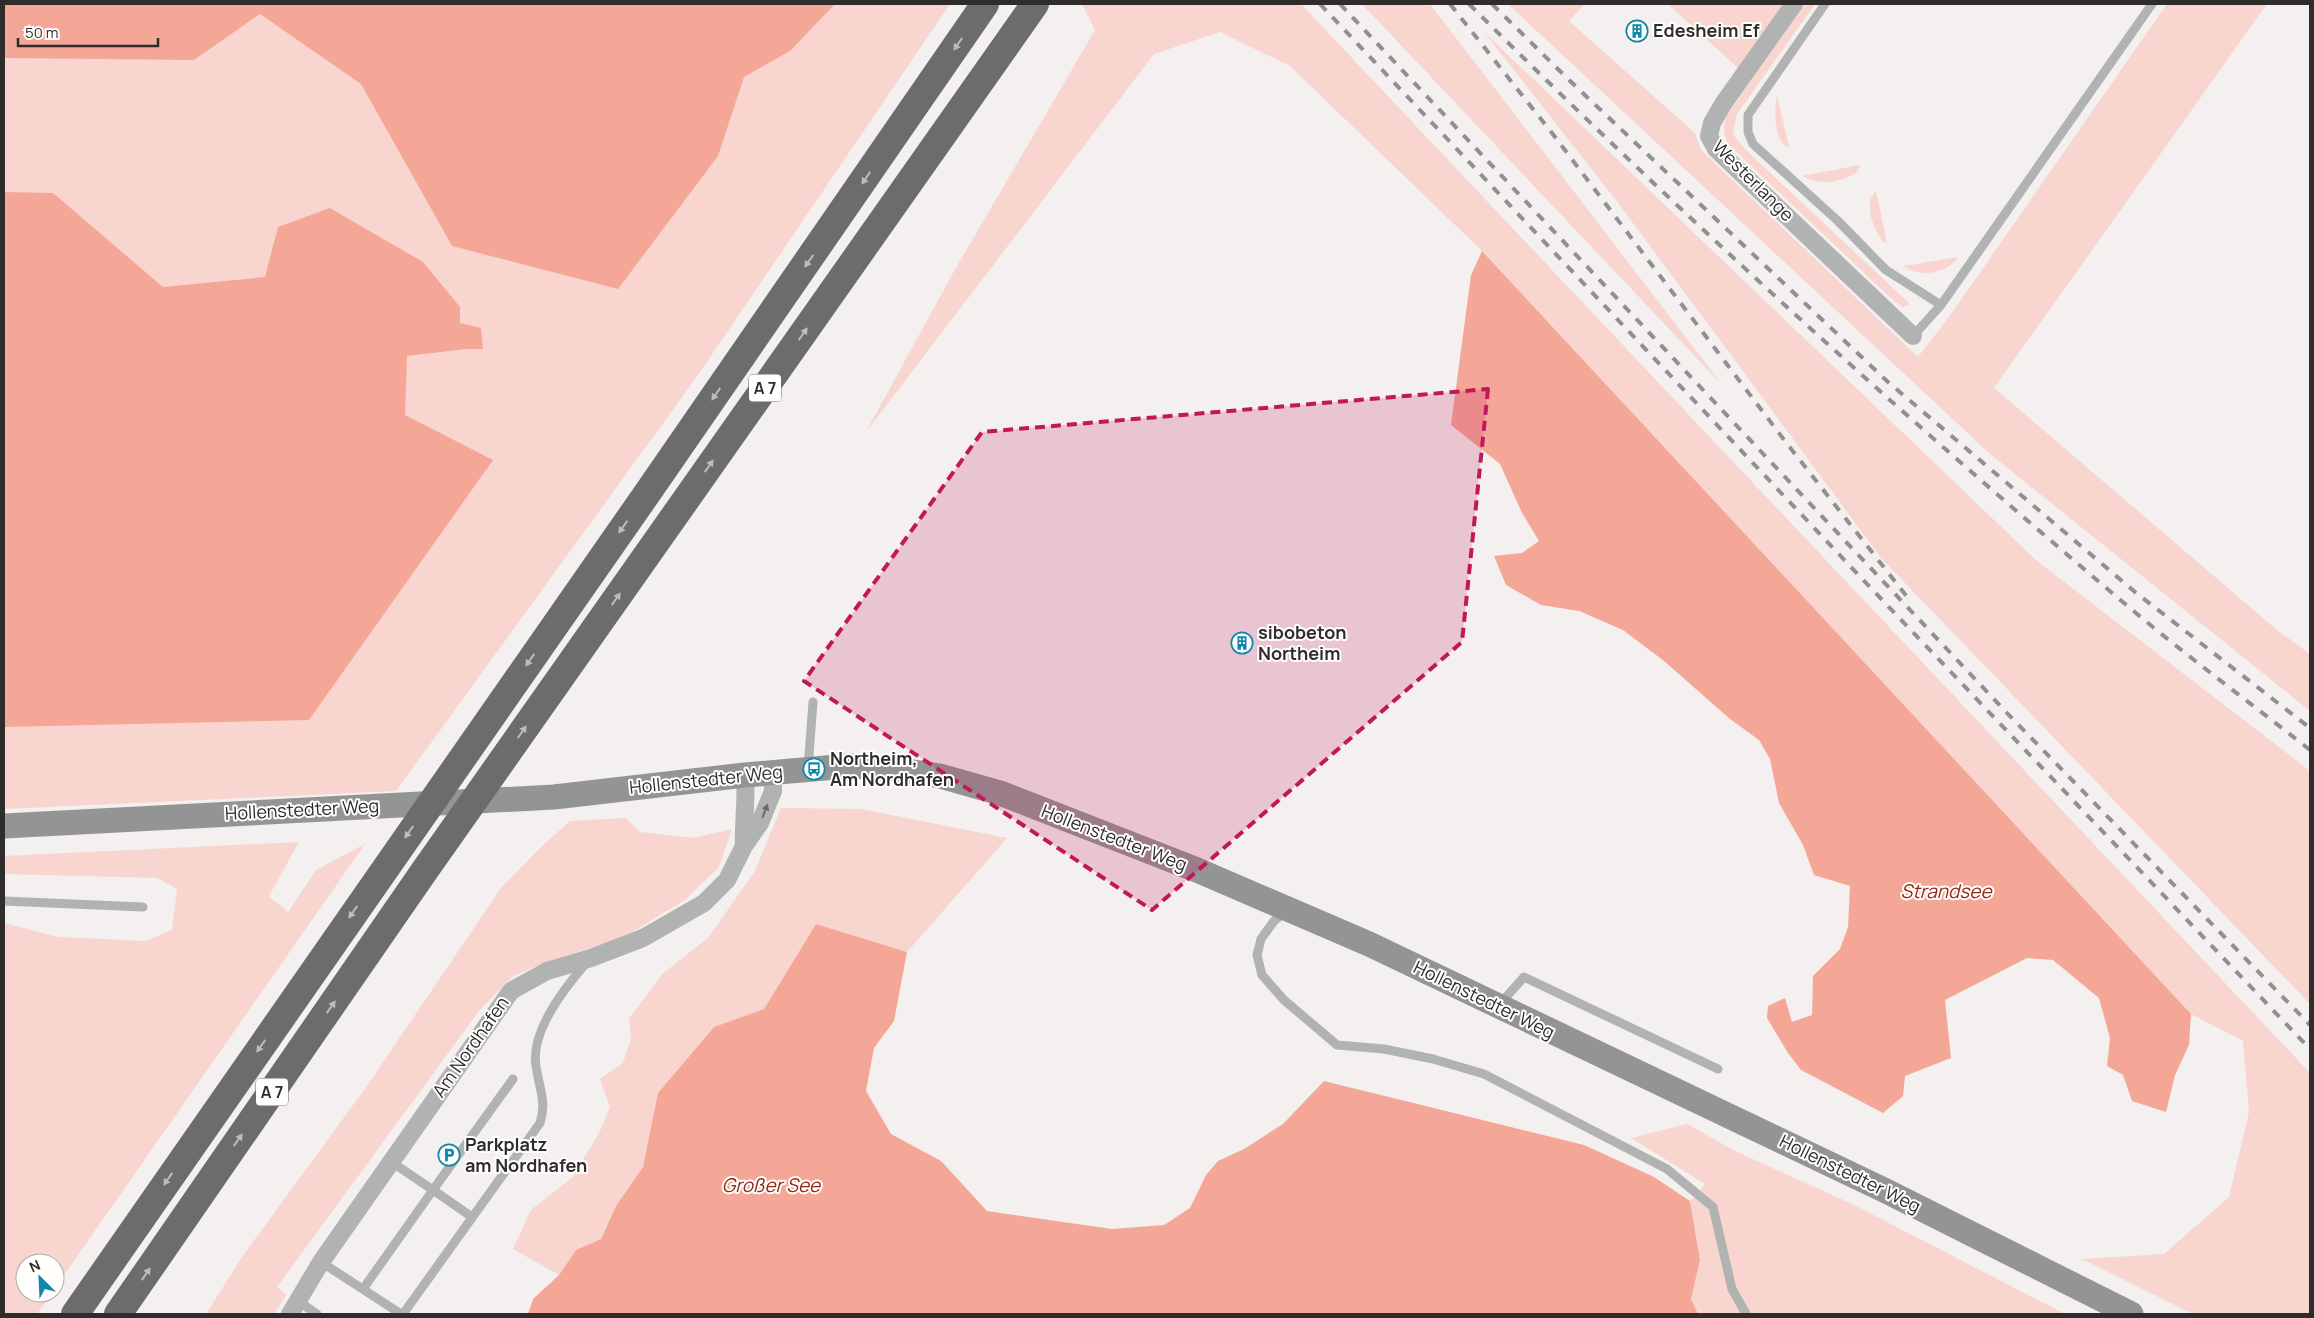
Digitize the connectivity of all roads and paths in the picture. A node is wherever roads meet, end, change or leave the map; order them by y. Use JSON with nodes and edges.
{"nodes":[{"id":1,"x":985,"y":4,"type":"edge"},
{"id":2,"x":1035,"y":4,"type":"edge"},
{"id":3,"x":1794,"y":4,"type":"edge"},
{"id":4,"x":1825,"y":4,"type":"edge"},
{"id":5,"x":2152,"y":4,"type":"edge"},
{"id":6,"x":1941,"y":305,"type":"junction"},
{"id":7,"x":1913,"y":336,"type":"joint"},
{"id":8,"x":813,"y":702,"type":"dead end"},
{"id":9,"x":808,"y":769,"type":"junction"},
{"id":10,"x":772,"y":772,"type":"junction"},
{"id":11,"x":745,"y":775,"type":"junction"},
{"id":12,"x":4,"y":826,"type":"edge"},
{"id":13,"x":744,"y":846,"type":"junction"},
{"id":14,"x":4,"y":901,"type":"edge"},
{"id":15,"x":143,"y":907,"type":"dead end"},
{"id":16,"x":1290,"y":909,"type":"junction"},
{"id":17,"x":591,"y":958,"type":"junction"},
{"id":18,"x":1498,"y":1007,"type":"junction"},
{"id":19,"x":1718,"y":1069,"type":"dead end"},
{"id":20,"x":513,"y":1079,"type":"dead end"},
{"id":21,"x":390,"y":1161,"type":"junction"},
{"id":22,"x":433,"y":1190,"type":"junction"},
{"id":23,"x":472,"y":1217,"type":"junction"},
{"id":24,"x":320,"y":1262,"type":"junction"},
{"id":25,"x":362,"y":1288,"type":"junction"},
{"id":26,"x":294,"y":1308,"type":"edge"},
{"id":27,"x":75,"y":1314,"type":"edge"},
{"id":28,"x":118,"y":1314,"type":"edge"},
{"id":29,"x":318,"y":1314,"type":"edge"},
{"id":30,"x":402,"y":1314,"type":"edge"},
{"id":31,"x":1746,"y":1314,"type":"edge"},
{"id":32,"x":2131,"y":1314,"type":"edge"}],
"edges":[{"from":1,"to":27,"type":"highway","number":"A 7","one_way":true},
{"from":28,"to":2,"type":"highway","number":"A 7","one_way":true},
{"from":3,"to":7,"type":"street","name":"Westerlange"},
{"from":4,"to":6,"type":"lane"},
{"from":5,"to":6,"type":"lane"},
{"from":6,"to":7,"type":"lane"},
{"from":8,"to":9,"type":"lane"},
{"from":9,"to":10,"type":"main road","name":"Hollenstedter Weg"},
{"from":9,"to":16,"type":"main road","name":"Hollenstedter Weg"},
{"from":10,"to":11,"type":"main road","name":"Hollenstedter Weg"},
{"from":13,"to":10,"type":"street","name":"Am Nordhafen","one_way":true},
{"from":11,"to":12,"type":"main road","name":"Hollenstedter Weg"},
{"from":11,"to":13,"type":"street","name":"Am Nordhafen"},
{"from":13,"to":17,"type":"street","name":"Am Nordhafen"},
{"from":14,"to":15,"type":"lane"},
{"from":16,"to":18,"type":"main road","name":"Hollenstedter Weg"},
{"from":16,"to":31,"type":"lane"},
{"from":17,"to":21,"type":"street","name":"Am Nordhafen"},
{"from":17,"to":23,"type":"lane"},
{"from":18,"to":19,"type":"lane"},
{"from":18,"to":32,"type":"main road","name":"Hollenstedter Weg"},
{"from":20,"to":22,"type":"lane"},
{"from":21,"to":22,"type":"lane"},
{"from":21,"to":24,"type":"street","name":"Am Nordhafen"},
{"from":22,"to":23,"type":"lane"},
{"from":22,"to":25,"type":"lane"},
{"from":23,"to":30,"type":"lane"},
{"from":24,"to":25,"type":"lane"},
{"from":24,"to":26,"type":"street","name":"Am Nordhafen"},
{"from":25,"to":30,"type":"lane"},
{"from":26,"to":29,"type":"lane"}]}
